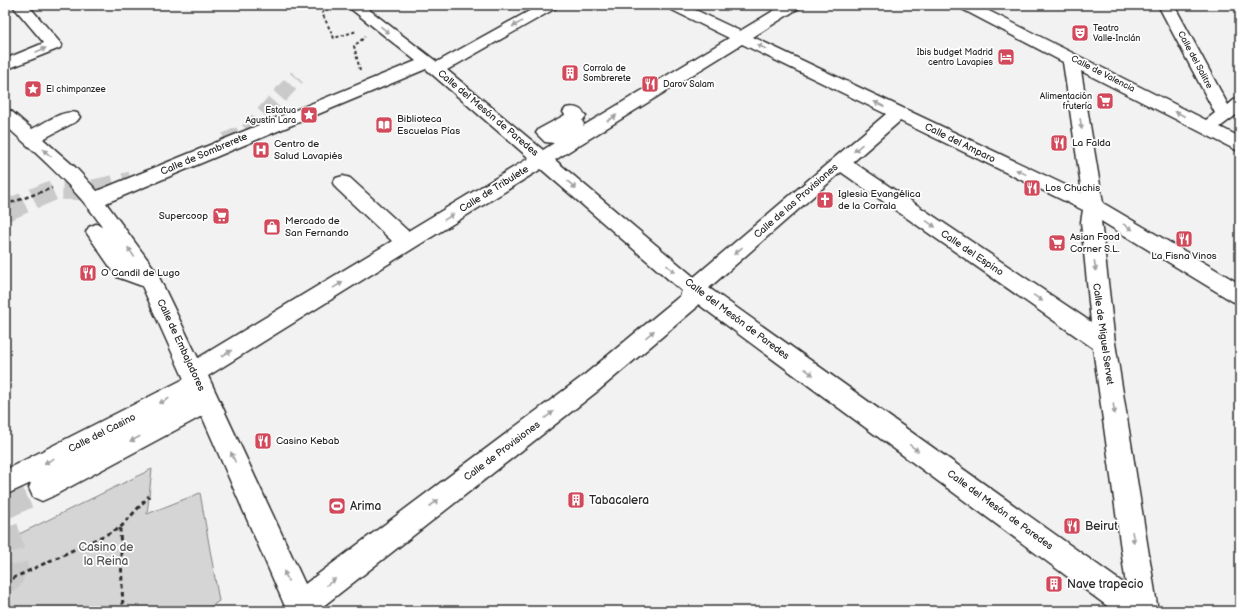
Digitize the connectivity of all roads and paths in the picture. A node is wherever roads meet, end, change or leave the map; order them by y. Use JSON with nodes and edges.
{"nodes":[{"id":1,"x":20,"y":5,"type":"edge"},
{"id":2,"x":333,"y":5,"type":"edge"},
{"id":3,"x":354,"y":5,"type":"edge"},
{"id":4,"x":551,"y":5,"type":"edge"},
{"id":5,"x":673,"y":5,"type":"edge"},
{"id":6,"x":794,"y":5,"type":"edge"},
{"id":7,"x":965,"y":5,"type":"edge"},
{"id":8,"x":1166,"y":5,"type":"edge"},
{"id":9,"x":741,"y":37,"type":"junction"},
{"id":10,"x":334,"y":38,"type":"dead end"},
{"id":11,"x":354,"y":46,"type":"dead end"},
{"id":12,"x":487,"y":53,"type":"dead end"},
{"id":13,"x":1071,"y":58,"type":"junction"},
{"id":14,"x":5,"y":65,"type":"edge"},
{"id":15,"x":437,"y":65,"type":"junction"},
{"id":16,"x":364,"y":88,"type":"junction"},
{"id":17,"x":1240,"y":104,"type":"edge"},
{"id":18,"x":572,"y":112,"type":"dead end"},
{"id":19,"x":898,"y":113,"type":"junction"},
{"id":20,"x":1224,"y":114,"type":"junction"},
{"id":21,"x":5,"y":115,"type":"edge"},
{"id":22,"x":71,"y":117,"type":"dead end"},
{"id":23,"x":1207,"y":128,"type":"junction"},
{"id":24,"x":30,"y":138,"type":"junction"},
{"id":25,"x":1240,"y":145,"type":"edge"},
{"id":26,"x":562,"y":147,"type":"junction"},
{"id":27,"x":542,"y":160,"type":"junction"},
{"id":28,"x":841,"y":163,"type":"junction"},
{"id":29,"x":75,"y":179,"type":"junction"},
{"id":30,"x":343,"y":182,"type":"dead end"},
{"id":31,"x":94,"y":200,"type":"junction"},
{"id":32,"x":5,"y":205,"type":"edge"},
{"id":33,"x":1094,"y":207,"type":"junction"},
{"id":34,"x":96,"y":232,"type":"dead end"},
{"id":35,"x":407,"y":243,"type":"junction"},
{"id":36,"x":148,"y":277,"type":"junction"},
{"id":37,"x":694,"y":289,"type":"junction"},
{"id":38,"x":1240,"y":295,"type":"edge"},
{"id":39,"x":1104,"y":343,"type":"junction"},
{"id":40,"x":200,"y":386,"type":"junction"},
{"id":41,"x":5,"y":483,"type":"edge"},
{"id":42,"x":42,"y":488,"type":"tunnel mouth"},
{"id":43,"x":148,"y":496,"type":"dead end"},
{"id":44,"x":120,"y":528,"type":"junction"},
{"id":45,"x":5,"y":582,"type":"edge"},
{"id":46,"x":200,"y":608,"type":"dead end"},
{"id":47,"x":301,"y":608,"type":"edge"},
{"id":48,"x":123,"y":611,"type":"edge"},
{"id":49,"x":196,"y":611,"type":"edge"},
{"id":50,"x":1138,"y":611,"type":"edge"},
{"id":51,"x":1144,"y":611,"type":"edge"}],
"edges":[{"from":14,"to":1,"type":"street","one_way":true},
{"from":2,"to":10,"type":"path"},
{"from":3,"to":15,"type":"street","name":"Calle del Mesón de Paredes","one_way":true},
{"from":4,"to":15,"type":"street","name":"Calle de Sombrerete","one_way":true},
{"from":5,"to":9,"type":"street","name":"Calle del Amparo"},
{"from":6,"to":9,"type":"street","name":"Calle de Tribulete"},
{"from":7,"to":13,"type":"street","name":"Calle de Valencia"},
{"from":8,"to":20,"type":"street","name":"Calle del Salitre"},
{"from":19,"to":9,"type":"street","name":"Calle del Amparo","one_way":true},
{"from":26,"to":9,"type":"street","name":"Calle de Tribulete","one_way":true},
{"from":11,"to":16,"type":"path"},
{"from":12,"to":15,"type":"street"},
{"from":23,"to":13,"type":"street","name":"Calle de Valencia","one_way":true},
{"from":13,"to":33,"type":"street","name":"Calle de Miguel Servet","one_way":true},
{"from":15,"to":16,"type":"street","name":"Calle de Sombrerete"},
{"from":15,"to":27,"type":"street","name":"Calle del Mesón de Paredes"},
{"from":16,"to":31,"type":"street","name":"Calle de Sombrerete"},
{"from":17,"to":20,"type":"street"},
{"from":18,"to":26,"type":"street"},
{"from":19,"to":28,"type":"street","name":"Calle de las Provisiones","one_way":true},
{"from":33,"to":19,"type":"street","name":"Calle del Amparo","one_way":true},
{"from":20,"to":23,"type":"street"},
{"from":21,"to":24,"type":"street","name":"Calle de Embajadores"},
{"from":22,"to":24,"type":"street"},
{"from":23,"to":25,"type":"street","name":"Calle de Valencia"},
{"from":29,"to":24,"type":"street","name":"Calle de Embajadores","one_way":true},
{"from":26,"to":27,"type":"street","name":"Calle de Tribulete"},
{"from":35,"to":27,"type":"street","name":"Calle de Tribulete","one_way":true},
{"from":27,"to":37,"type":"street","name":"Calle del Mesón de Paredes","one_way":true},
{"from":28,"to":37,"type":"street","name":"Calle de las Provisiones","one_way":true},
{"from":28,"to":39,"type":"street","name":"Calle del Espino","one_way":true},
{"from":29,"to":31,"type":"street","name":"Calle de Embajadores"},
{"from":29,"to":32,"type":"path"},
{"from":30,"to":35,"type":"street"},
{"from":36,"to":31,"type":"street","name":"Calle de Embajadores","one_way":true},
{"from":33,"to":38,"type":"street","name":"Calle del Amparo","one_way":true},
{"from":33,"to":39,"type":"street","name":"Calle de Miguel Servet","one_way":true},
{"from":34,"to":36,"type":"street"},
{"from":40,"to":35,"type":"street","name":"Calle de Tribulete","one_way":true},
{"from":36,"to":40,"type":"street","name":"Calle de Embajadores"},
{"from":47,"to":37,"type":"street","name":"Calle de Provisiones","one_way":true},
{"from":37,"to":50,"type":"street","name":"Calle del Mesón de Paredes","one_way":true},
{"from":39,"to":51,"type":"street","name":"Calle de Miguel Servet","one_way":true},
{"from":40,"to":41,"type":"street","name":"Calle del Casino","one_way":true},
{"from":40,"to":42,"type":"street","one_way":true},
{"from":47,"to":40,"type":"street","name":"Calle de Embajadores","one_way":true},
{"from":43,"to":44,"type":"path"},
{"from":44,"to":45,"type":"path"},
{"from":44,"to":48,"type":"path"},
{"from":46,"to":49,"type":"path"}]}
